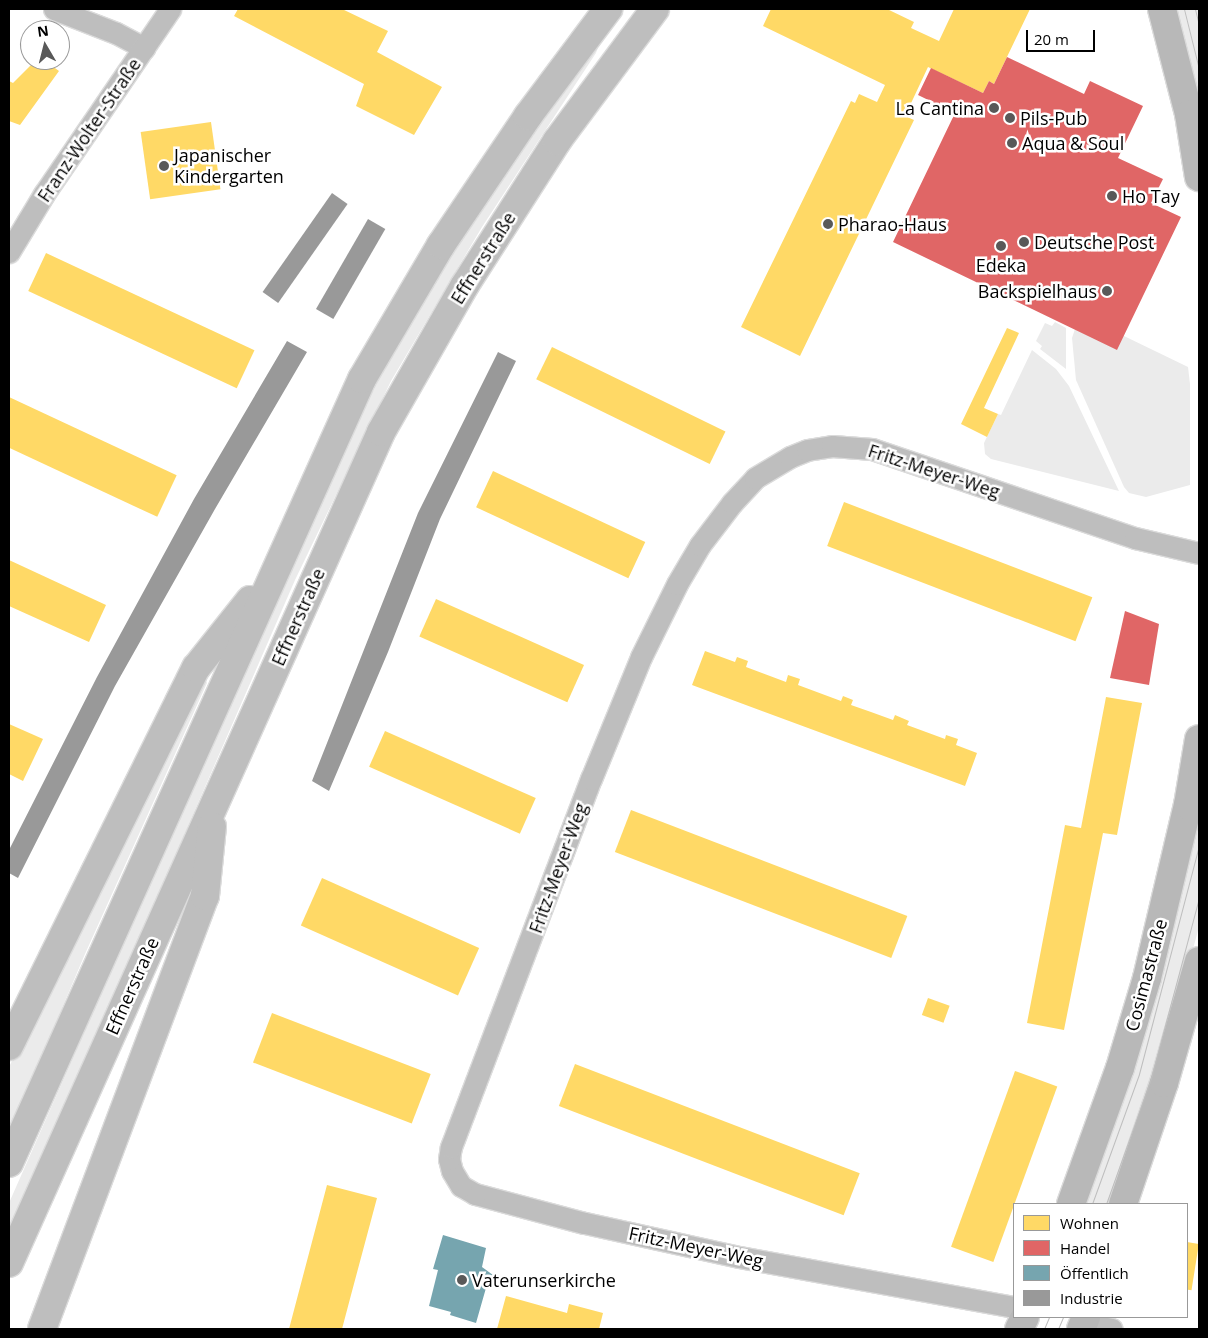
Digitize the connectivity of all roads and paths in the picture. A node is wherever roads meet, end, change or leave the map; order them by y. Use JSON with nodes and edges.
{"nodes":[{"id":1,"x":54,"y":9,"type":"edge"},
{"id":2,"x":170,"y":9,"type":"edge"},
{"id":3,"x":608,"y":9,"type":"edge"},
{"id":4,"x":655,"y":9,"type":"edge"},
{"id":5,"x":1162,"y":9,"type":"edge"},
{"id":6,"x":144,"y":48,"type":"junction"},
{"id":7,"x":1199,"y":177,"type":"edge"},
{"id":8,"x":9,"y":252,"type":"edge"},
{"id":9,"x":1199,"y":553,"type":"edge"},
{"id":10,"x":274,"y":570,"type":"junction"},
{"id":11,"x":1199,"y":739,"type":"edge"},
{"id":12,"x":214,"y":803,"type":"junction"},
{"id":13,"x":1199,"y":961,"type":"edge"},
{"id":14,"x":9,"y":1046,"type":"edge"},
{"id":15,"x":9,"y":1163,"type":"edge"},
{"id":16,"x":1071,"y":1203,"type":"edge"},
{"id":17,"x":1123,"y":1203,"type":"edge"},
{"id":18,"x":9,"y":1263,"type":"edge"},
{"id":19,"x":1013,"y":1307,"type":"edge"},
{"id":20,"x":1084,"y":1323,"type":"edge"},
{"id":21,"x":42,"y":1329,"type":"edge"},
{"id":22,"x":1112,"y":1329,"type":"edge"}],
"edges":[{"from":1,"to":6,"type":"street"},
{"from":2,"to":6,"type":"street","name":"Franz-Wolter-Straße"},
{"from":3,"to":10,"type":"highway"},
{"from":4,"to":12,"type":"highway","name":"Effnerstraße"},
{"from":5,"to":7,"type":"main road"},
{"from":6,"to":8,"type":"street","name":"Franz-Wolter-Straße"},
{"from":9,"to":19,"type":"street","name":"Fritz-Meyer-Weg"},
{"from":10,"to":14,"type":"highway"},
{"from":10,"to":15,"type":"highway"},
{"from":11,"to":16,"type":"main road","name":"Cosimastraße"},
{"from":12,"to":18,"type":"highway","name":"Effnerstraße"},
{"from":12,"to":21,"type":"highway"},
{"from":13,"to":17,"type":"main road"},
{"from":20,"to":22,"type":"street"}]}
